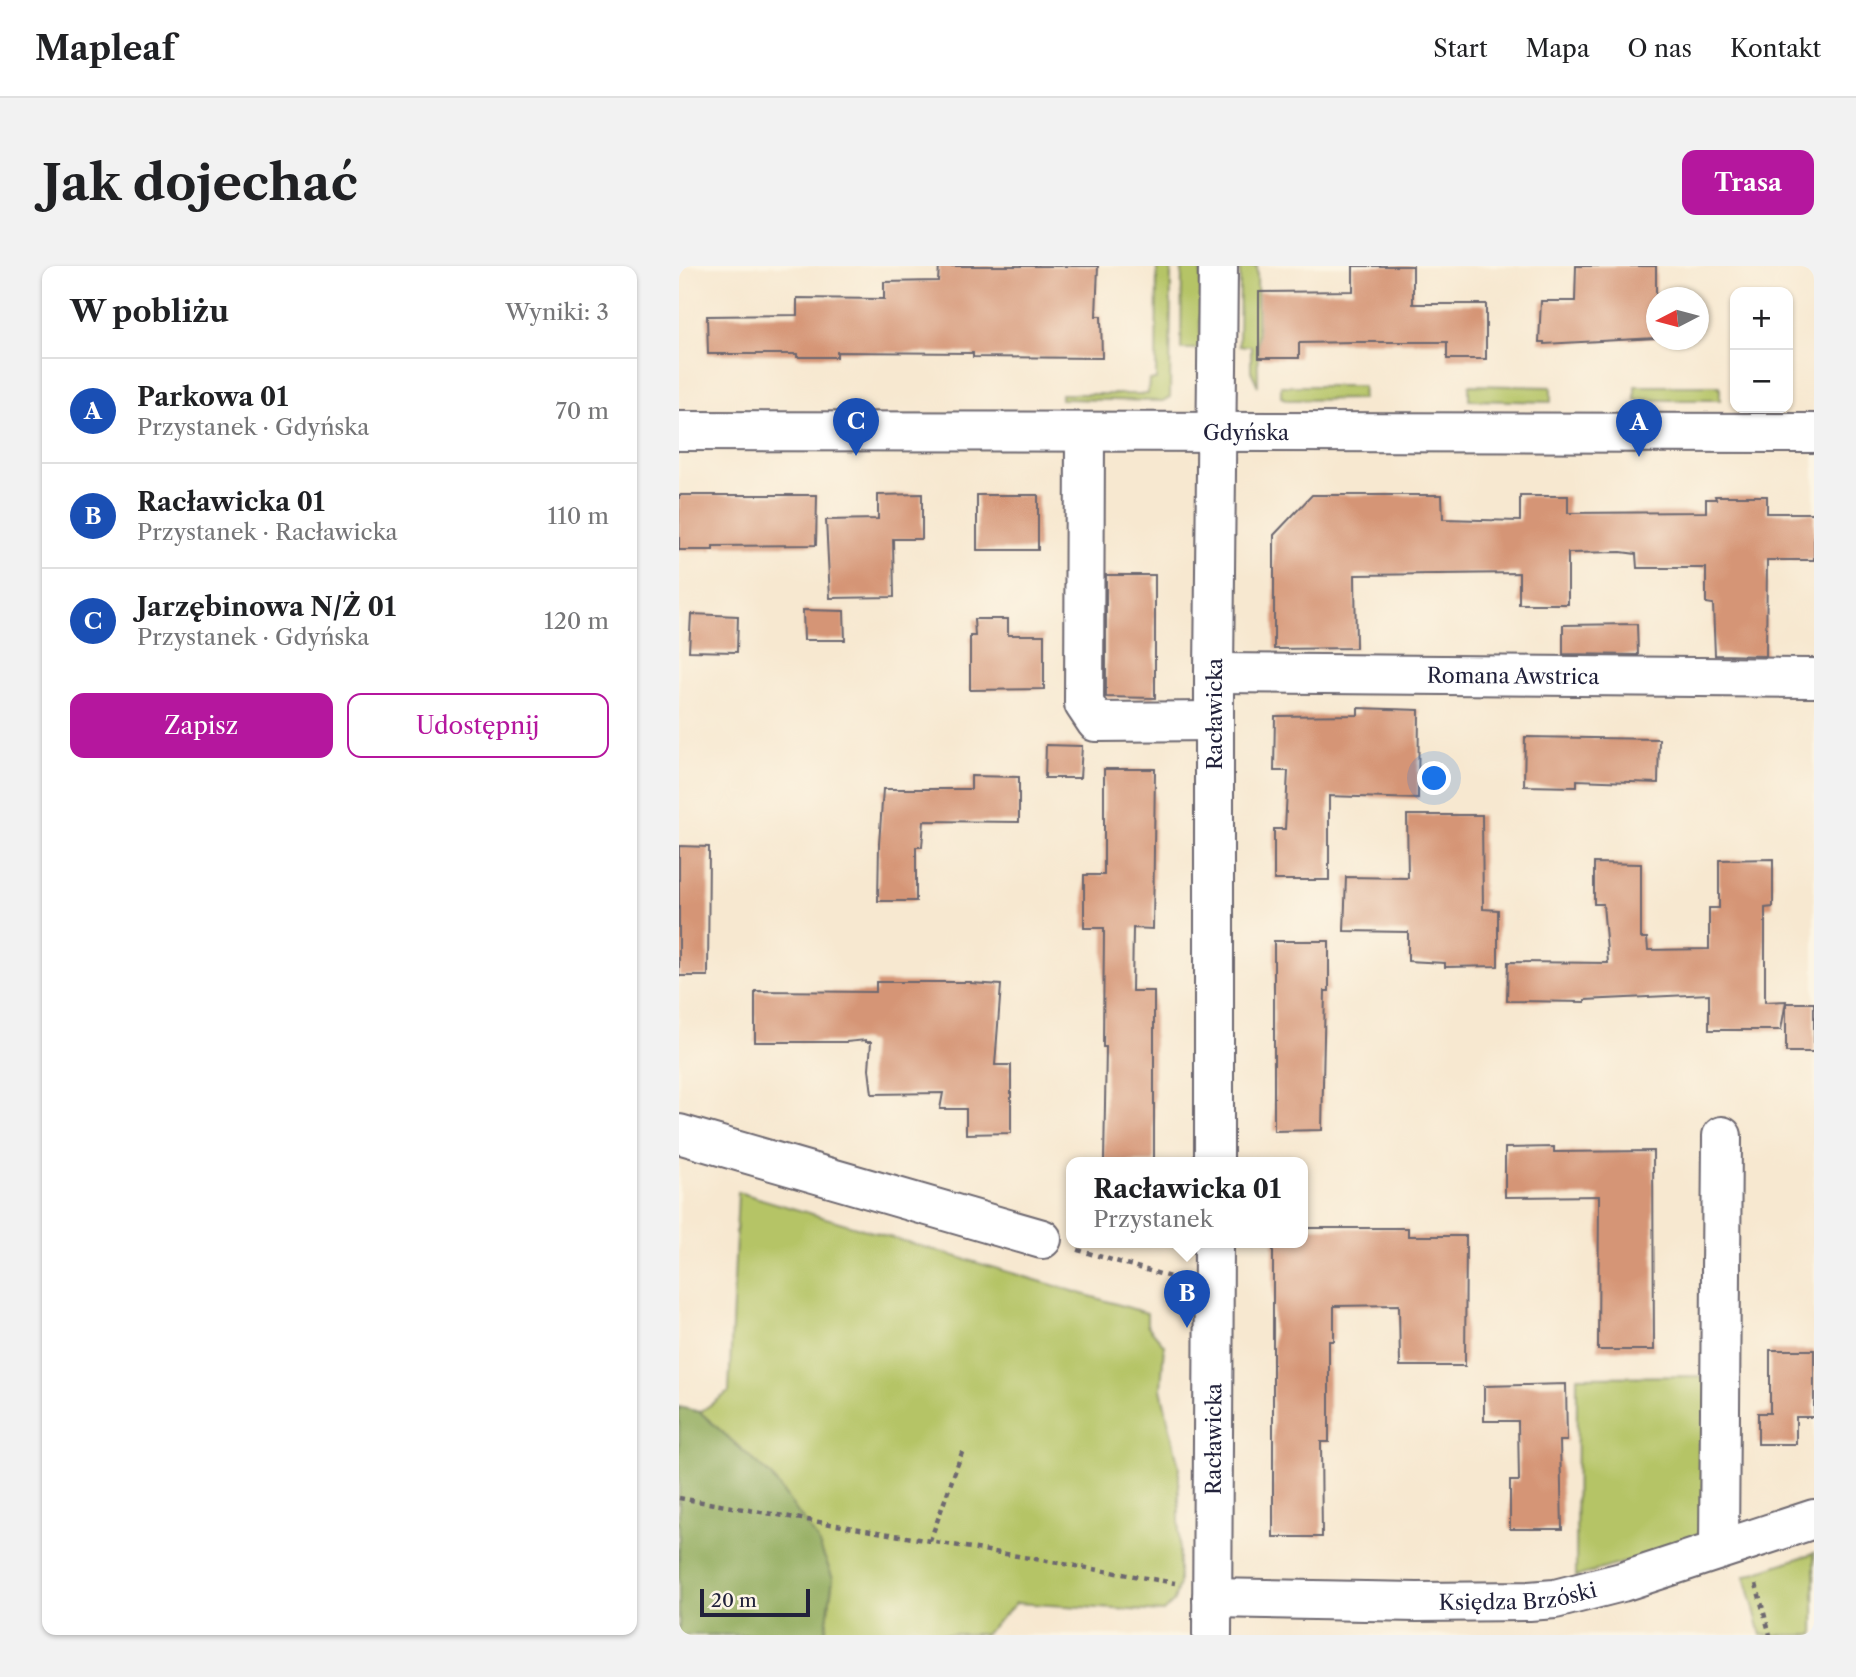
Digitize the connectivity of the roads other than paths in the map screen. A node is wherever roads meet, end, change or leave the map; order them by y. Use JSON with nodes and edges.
{"nodes":[{"id":1,"x":1218,"y":266,"type":"edge"},
{"id":2,"x":679,"y":431,"type":"edge"},
{"id":3,"x":1085,"y":432,"type":"junction"},
{"id":4,"x":1216,"y":433,"type":"junction"},
{"id":5,"x":1814,"y":433,"type":"edge"},
{"id":6,"x":1214,"y":673,"type":"junction"},
{"id":7,"x":1814,"y":678,"type":"edge"},
{"id":8,"x":1214,"y":721,"type":"junction"},
{"id":9,"x":679,"y":1134,"type":"edge"},
{"id":10,"x":1722,"y":1136,"type":"dead end"},
{"id":11,"x":1214,"y":1157,"type":"edge"},
{"id":12,"x":1042,"y":1239,"type":"road end"},
{"id":13,"x":1214,"y":1248,"type":"edge"},
{"id":14,"x":1814,"y":1518,"type":"edge"},
{"id":15,"x":1719,"y":1548,"type":"junction"},
{"id":16,"x":1212,"y":1617,"type":"edge"}],
"edges":[{"from":1,"to":4,"type":"street","name":"Racławicka"},
{"from":2,"to":3,"type":"street","name":"Gdyńska"},
{"from":3,"to":4,"type":"street","name":"Gdyńska"},
{"from":3,"to":8,"type":"street"},
{"from":4,"to":5,"type":"street","name":"Gdyńska"},
{"from":4,"to":6,"type":"street","name":"Racławicka"},
{"from":6,"to":7,"type":"street","name":"Romana Awstrica"},
{"from":6,"to":8,"type":"street","name":"Racławicka"},
{"from":8,"to":11,"type":"street","name":"Racławicka"},
{"from":9,"to":12,"type":"street"},
{"from":10,"to":15,"type":"street"},
{"from":13,"to":16,"type":"street","name":"Racławicka"},
{"from":14,"to":15,"type":"street","name":"Księdza Brzóski"},
{"from":15,"to":16,"type":"street","name":"Księdza Brzóski"}]}
